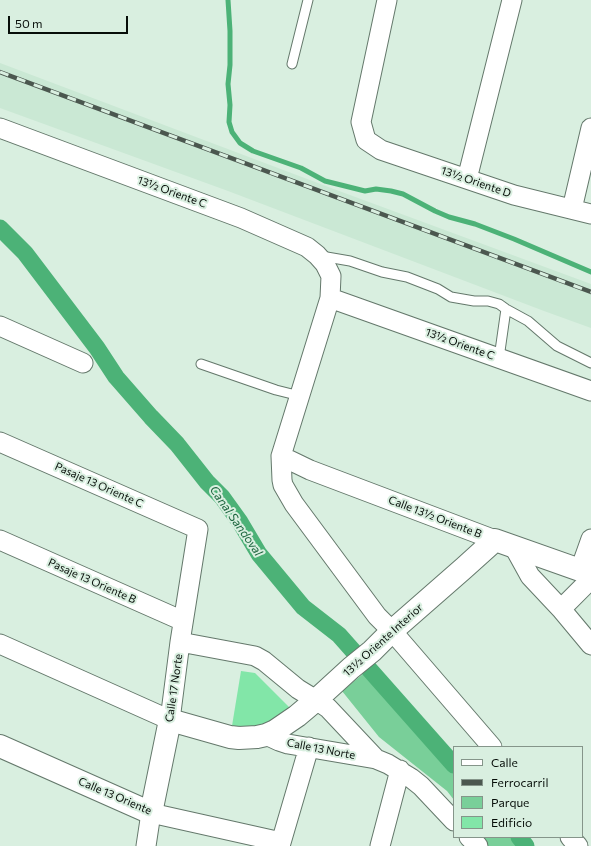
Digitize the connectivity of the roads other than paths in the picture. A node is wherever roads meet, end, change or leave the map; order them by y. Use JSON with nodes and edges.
{"nodes":[{"id":1,"x":308,"y":0,"type":"edge"},
{"id":2,"x":387,"y":0,"type":"edge"},
{"id":3,"x":512,"y":0,"type":"edge"},
{"id":4,"x":292,"y":64,"type":"dead end"},
{"id":5,"x":0,"y":128,"type":"edge"},
{"id":6,"x":591,"y":128,"type":"edge"},
{"id":7,"x":466,"y":179,"type":"junction"},
{"id":8,"x":572,"y":209,"type":"junction"},
{"id":9,"x":591,"y":214,"type":"edge"},
{"id":10,"x":317,"y":255,"type":"junction"},
{"id":11,"x":330,"y":298,"type":"junction"},
{"id":12,"x":506,"y":309,"type":"junction"},
{"id":13,"x":0,"y":326,"type":"edge"},
{"id":14,"x":499,"y":358,"type":"junction"},
{"id":15,"x":83,"y":363,"type":"dead end"},
{"id":16,"x":591,"y":363,"type":"edge"},
{"id":17,"x":201,"y":364,"type":"dead end"},
{"id":18,"x":591,"y":391,"type":"edge"},
{"id":19,"x":300,"y":396,"type":"junction"},
{"id":20,"x":0,"y":442,"type":"edge"},
{"id":21,"x":281,"y":456,"type":"junction"},
{"id":22,"x":198,"y":529,"type":"joint"},
{"id":23,"x":591,"y":539,"type":"edge"},
{"id":24,"x":0,"y":540,"type":"edge"},
{"id":25,"x":505,"y":543,"type":"junction"},
{"id":26,"x":587,"y":574,"type":"edge"},
{"id":27,"x":561,"y":609,"type":"junction"},
{"id":28,"x":183,"y":621,"type":"junction"},
{"id":29,"x":392,"y":631,"type":"junction"},
{"id":30,"x":180,"y":642,"type":"junction"},
{"id":31,"x":0,"y":644,"type":"edge"},
{"id":32,"x":591,"y":644,"type":"edge"},
{"id":33,"x":316,"y":700,"type":"junction"},
{"id":34,"x":170,"y":720,"type":"junction"},
{"id":35,"x":266,"y":735,"type":"junction"},
{"id":36,"x":0,"y":746,"type":"edge"},
{"id":37,"x":491,"y":746,"type":"edge"},
{"id":38,"x":309,"y":747,"type":"junction"},
{"id":39,"x":376,"y":760,"type":"junction"},
{"id":40,"x":400,"y":770,"type":"junction"},
{"id":41,"x":151,"y":813,"type":"junction"},
{"id":42,"x":453,"y":820,"type":"edge"},
{"id":43,"x":571,"y":838,"type":"edge"},
{"id":44,"x":280,"y":844,"type":"edge"},
{"id":45,"x":146,"y":846,"type":"edge"},
{"id":46,"x":380,"y":846,"type":"edge"},
{"id":47,"x":578,"y":846,"type":"edge"}],
"edges":[{"from":1,"to":4,"type":"lane"},
{"from":2,"to":7,"type":"street","name":"13½ Oriente D"},
{"from":3,"to":7,"type":"street"},
{"from":5,"to":10,"type":"street","name":"13½ Oriente C"},
{"from":6,"to":8,"type":"street"},
{"from":7,"to":8,"type":"street","name":"13½ Oriente D"},
{"from":8,"to":9,"type":"street","name":"13½ Oriente D"},
{"from":10,"to":11,"type":"street","name":"13½ Oriente C"},
{"from":10,"to":12,"type":"lane"},
{"from":11,"to":14,"type":"street","name":"13½ Oriente C"},
{"from":11,"to":19,"type":"street"},
{"from":12,"to":14,"type":"lane"},
{"from":12,"to":16,"type":"lane"},
{"from":13,"to":15,"type":"street"},
{"from":14,"to":18,"type":"street","name":"13½ Oriente C"},
{"from":17,"to":19,"type":"lane"},
{"from":19,"to":21,"type":"street"},
{"from":20,"to":22,"type":"street","name":"Pasaje 13 Oriente C"},
{"from":21,"to":25,"type":"street","name":"Calle 13½ Oriente B"},
{"from":21,"to":29,"type":"street"},
{"from":22,"to":28,"type":"street","name":"Calle 17 Norte"},
{"from":23,"to":26,"type":"street"},
{"from":24,"to":28,"type":"street","name":"Pasaje 13 Oriente B"},
{"from":25,"to":26,"type":"street","name":"Calle 13½ Oriente B"},
{"from":25,"to":27,"type":"street"},
{"from":25,"to":29,"type":"street","name":"13½ Oriente Interior"},
{"from":26,"to":27,"type":"street"},
{"from":27,"to":32,"type":"street"},
{"from":28,"to":30,"type":"street","name":"Calle 17 Norte"},
{"from":29,"to":33,"type":"street","name":"13½ Oriente Interior"},
{"from":29,"to":37,"type":"street"},
{"from":30,"to":33,"type":"street"},
{"from":30,"to":34,"type":"street","name":"Calle 17 Norte"},
{"from":31,"to":34,"type":"street"},
{"from":33,"to":35,"type":"street","name":"13½ Oriente Interior"},
{"from":33,"to":39,"type":"street"},
{"from":34,"to":35,"type":"street","name":"Calle 13 Norte"},
{"from":34,"to":41,"type":"street","name":"Calle 17 Norte"},
{"from":35,"to":38,"type":"street","name":"Calle 13 Norte"},
{"from":36,"to":41,"type":"street","name":"Calle 13 Oriente"},
{"from":38,"to":39,"type":"street","name":"Calle 13 Norte"},
{"from":38,"to":44,"type":"street"},
{"from":39,"to":40,"type":"street","name":"Calle 13 Norte"},
{"from":40,"to":42,"type":"street","name":"Calle 13 Norte"},
{"from":40,"to":46,"type":"street"},
{"from":41,"to":44,"type":"street","name":"Calle 13 Oriente"},
{"from":41,"to":45,"type":"street","name":"Calle 17 Norte"},
{"from":43,"to":47,"type":"street"}]}
